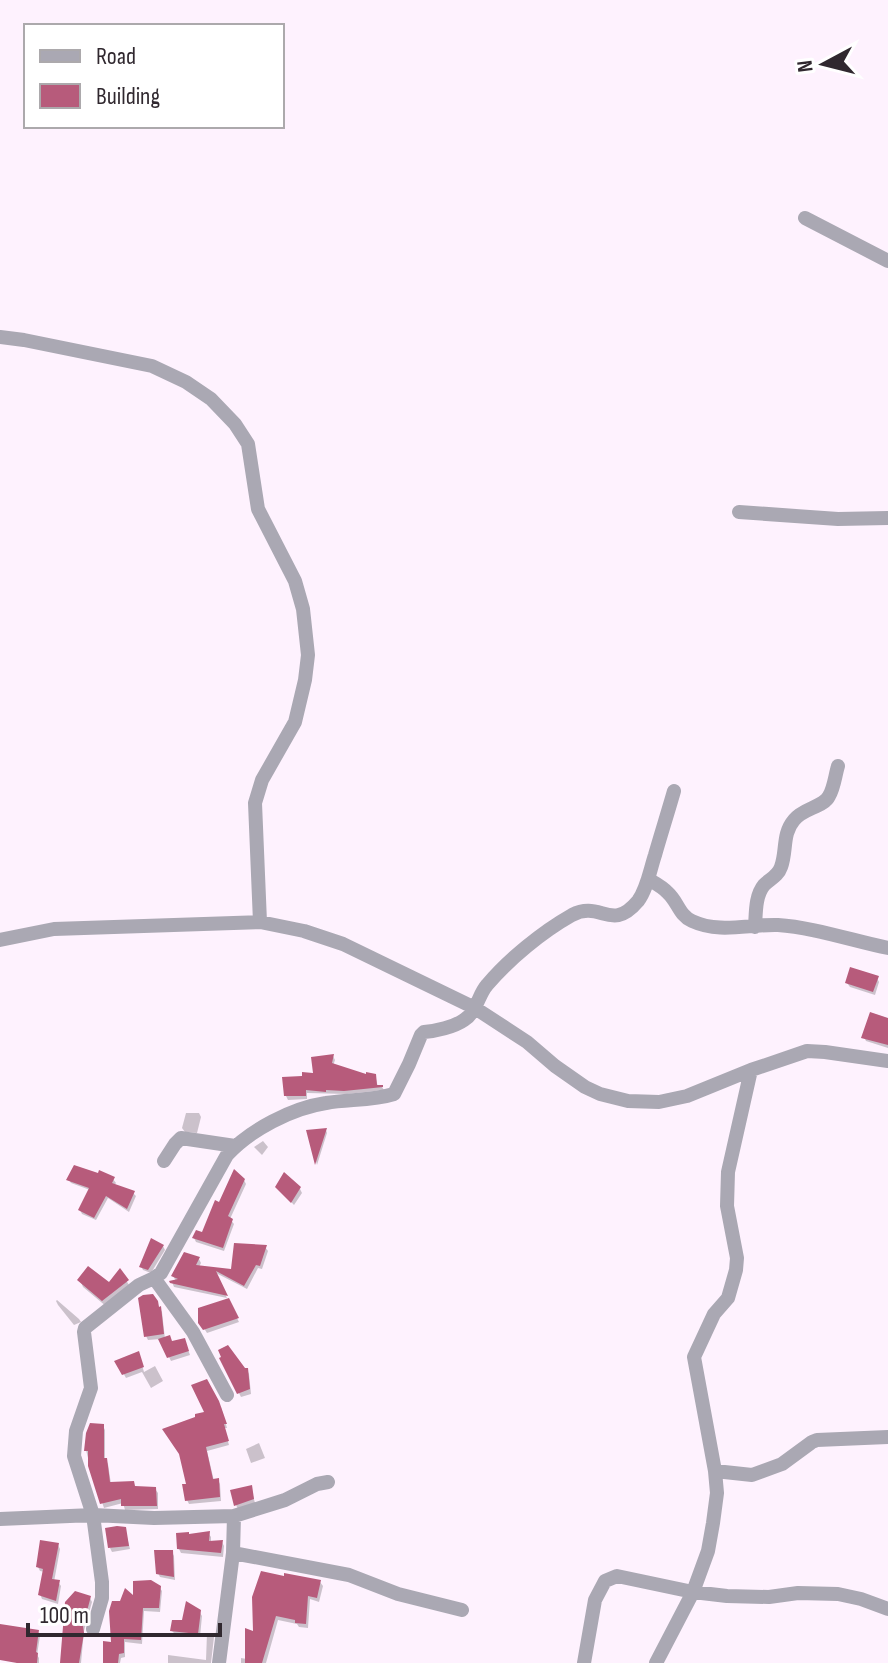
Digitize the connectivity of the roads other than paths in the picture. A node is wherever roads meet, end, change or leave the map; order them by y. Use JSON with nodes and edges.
{"nodes":[{"id":1,"x":805,"y":218,"type":"dead end"},
{"id":2,"x":888,"y":261,"type":"edge"},
{"id":3,"x":0,"y":337,"type":"edge"},
{"id":4,"x":739,"y":512,"type":"dead end"},
{"id":5,"x":888,"y":518,"type":"edge"},
{"id":6,"x":838,"y":766,"type":"dead end"},
{"id":7,"x":674,"y":791,"type":"dead end"},
{"id":8,"x":648,"y":879,"type":"junction"},
{"id":9,"x":260,"y":922,"type":"junction"},
{"id":10,"x":755,"y":927,"type":"junction"},
{"id":11,"x":0,"y":940,"type":"edge"},
{"id":12,"x":888,"y":948,"type":"edge"},
{"id":13,"x":475,"y":1008,"type":"junction"},
{"id":14,"x":888,"y":1061,"type":"edge"},
{"id":15,"x":751,"y":1070,"type":"junction"},
{"id":16,"x":235,"y":1146,"type":"junction"},
{"id":17,"x":164,"y":1161,"type":"dead end"},
{"id":18,"x":154,"y":1278,"type":"junction"},
{"id":19,"x":227,"y":1395,"type":"dead end"},
{"id":20,"x":888,"y":1437,"type":"edge"},
{"id":21,"x":715,"y":1471,"type":"junction"},
{"id":22,"x":328,"y":1482,"type":"dead end"},
{"id":23,"x":93,"y":1515,"type":"junction"},
{"id":24,"x":234,"y":1516,"type":"junction"},
{"id":25,"x":0,"y":1519,"type":"edge"},
{"id":26,"x":233,"y":1553,"type":"junction"},
{"id":27,"x":693,"y":1592,"type":"junction"},
{"id":28,"x":888,"y":1609,"type":"edge"},
{"id":29,"x":462,"y":1610,"type":"dead end"},
{"id":30,"x":93,"y":1629,"type":"dead end"},
{"id":31,"x":219,"y":1663,"type":"edge"},
{"id":32,"x":584,"y":1663,"type":"edge"},
{"id":33,"x":656,"y":1663,"type":"edge"}],
"edges":[{"from":1,"to":2,"type":"street"},
{"from":3,"to":9,"type":"street"},
{"from":4,"to":5,"type":"street"},
{"from":6,"to":10,"type":"street"},
{"from":7,"to":8,"type":"street"},
{"from":8,"to":10,"type":"street"},
{"from":8,"to":13,"type":"street"},
{"from":9,"to":11,"type":"street"},
{"from":9,"to":13,"type":"street"},
{"from":10,"to":12,"type":"street"},
{"from":13,"to":15,"type":"street"},
{"from":13,"to":16,"type":"street"},
{"from":14,"to":15,"type":"street"},
{"from":15,"to":21,"type":"street"},
{"from":16,"to":17,"type":"street"},
{"from":16,"to":18,"type":"street"},
{"from":18,"to":19,"type":"street"},
{"from":18,"to":23,"type":"street"},
{"from":20,"to":21,"type":"street"},
{"from":21,"to":27,"type":"street"},
{"from":22,"to":24,"type":"street"},
{"from":23,"to":24,"type":"street"},
{"from":23,"to":25,"type":"street"},
{"from":23,"to":30,"type":"street"},
{"from":24,"to":26,"type":"street"},
{"from":26,"to":29,"type":"street"},
{"from":26,"to":31,"type":"street"},
{"from":27,"to":28,"type":"street"},
{"from":27,"to":32,"type":"street"},
{"from":27,"to":33,"type":"street"}]}
